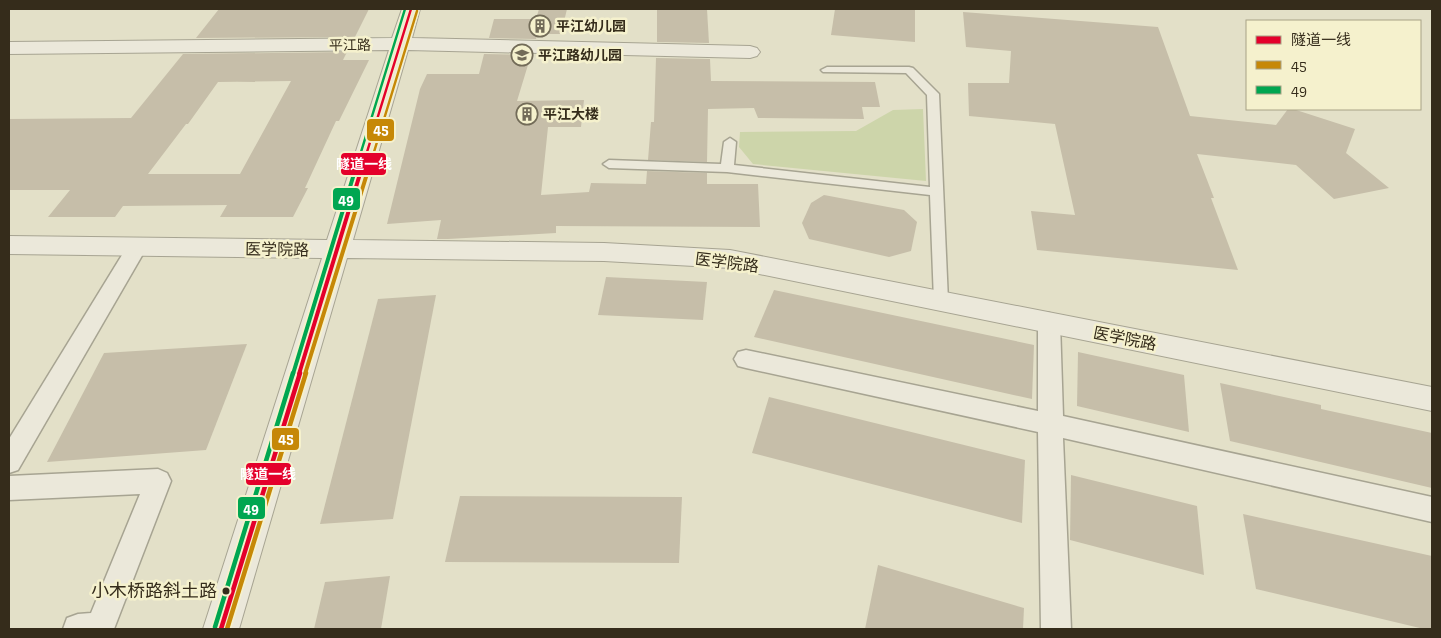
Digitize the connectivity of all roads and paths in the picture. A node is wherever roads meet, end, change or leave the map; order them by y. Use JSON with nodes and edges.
{"nodes":[{"id":1,"x":411,"y":9,"type":"edge"},
{"id":2,"x":400,"y":44,"type":"junction"},
{"id":3,"x":9,"y":48,"type":"edge"},
{"id":4,"x":750,"y":52,"type":"dead end"},
{"id":5,"x":826,"y":70,"type":"dead end"},
{"id":6,"x":730,"y":142,"type":"dead end"},
{"id":7,"x":609,"y":164,"type":"dead end"},
{"id":8,"x":727,"y":168,"type":"junction"},
{"id":9,"x":938,"y":192,"type":"junction"},
{"id":10,"x":9,"y":245,"type":"edge"},
{"id":11,"x":137,"y":247,"type":"junction"},
{"id":12,"x":337,"y":250,"type":"junction"},
{"id":13,"x":941,"y":301,"type":"junction"},
{"id":14,"x":1049,"y":322,"type":"junction"},
{"id":15,"x":746,"y":359,"type":"dead end"},
{"id":16,"x":1432,"y":399,"type":"edge"},
{"id":17,"x":1050,"y":424,"type":"junction"},
{"id":18,"x":9,"y":462,"type":"edge"},
{"id":19,"x":9,"y":488,"type":"edge"},
{"id":20,"x":1432,"y":510,"type":"edge"},
{"id":21,"x":78,"y":629,"type":"edge"},
{"id":22,"x":221,"y":629,"type":"edge"},
{"id":23,"x":1056,"y":629,"type":"edge"}],
"edges":[{"from":1,"to":2,"type":"street"},
{"from":2,"to":3,"type":"street","name":"平江路"},
{"from":2,"to":4,"type":"street","name":"平江路"},
{"from":2,"to":12,"type":"street"},
{"from":5,"to":9,"type":"lane"},
{"from":6,"to":8,"type":"lane"},
{"from":7,"to":8,"type":"lane"},
{"from":8,"to":9,"type":"lane"},
{"from":9,"to":13,"type":"lane"},
{"from":10,"to":11,"type":"street","name":"医学院路"},
{"from":11,"to":12,"type":"street","name":"医学院路"},
{"from":11,"to":18,"type":"street"},
{"from":12,"to":13,"type":"street","name":"医学院路"},
{"from":12,"to":22,"type":"street"},
{"from":13,"to":14,"type":"street","name":"医学院路"},
{"from":14,"to":16,"type":"street","name":"医学院路"},
{"from":14,"to":17,"type":"street"},
{"from":15,"to":17,"type":"street"},
{"from":17,"to":20,"type":"street"},
{"from":17,"to":23,"type":"street"},
{"from":19,"to":21,"type":"street"}]}
